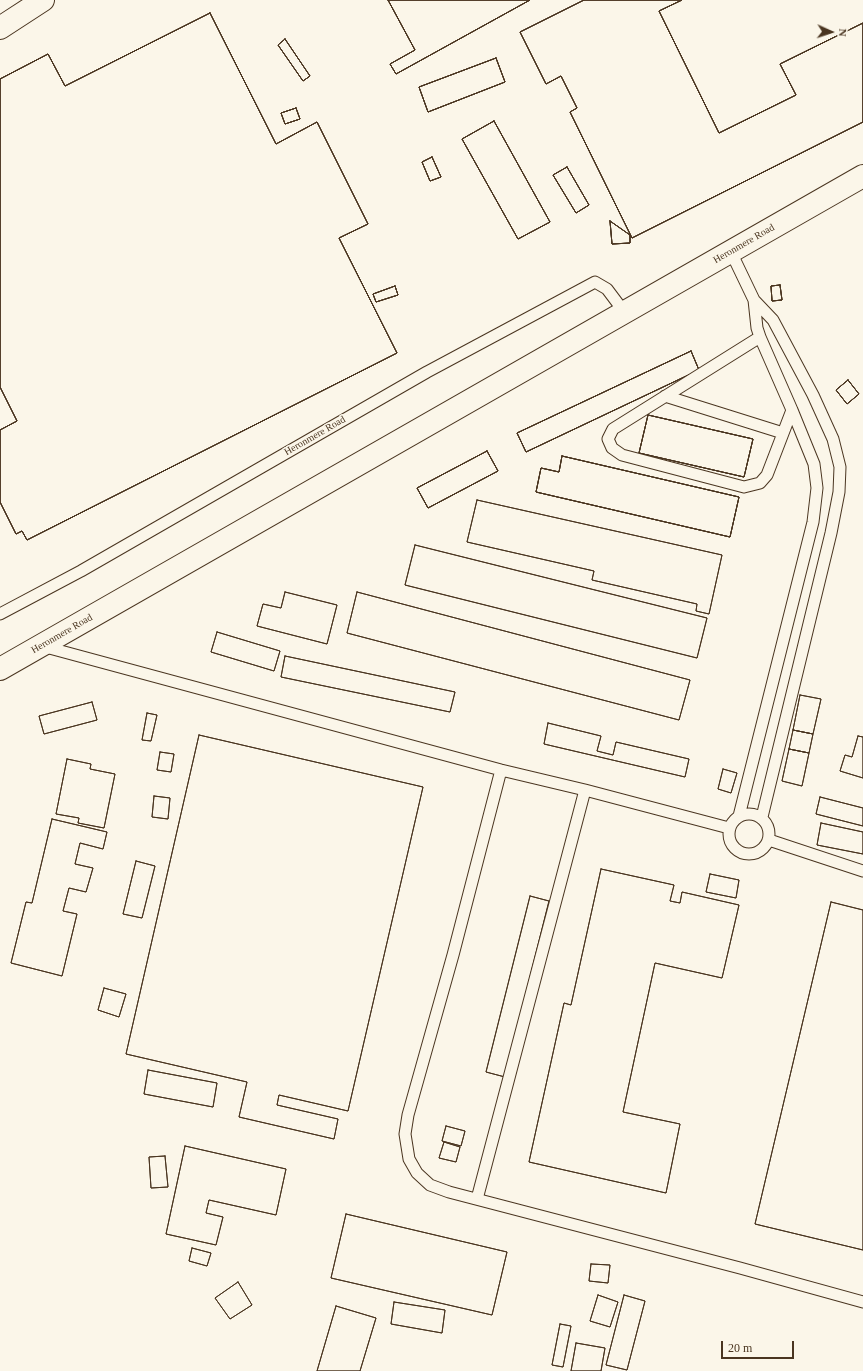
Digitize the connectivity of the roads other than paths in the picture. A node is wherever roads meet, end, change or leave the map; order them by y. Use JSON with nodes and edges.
{"nodes":[{"id":1,"x":43,"y":0,"type":"edge"},
{"id":2,"x":0,"y":28,"type":"edge"},
{"id":3,"x":863,"y":176,"type":"edge"},
{"id":4,"x":731,"y":252,"type":"junction"},
{"id":5,"x":754,"y":300,"type":"junction"},
{"id":6,"x":625,"y":313,"type":"junction"},
{"id":7,"x":760,"y":337,"type":"junction"},
{"id":8,"x":666,"y":396,"type":"junction"},
{"id":9,"x":792,"y":410,"type":"junction"},
{"id":10,"x":783,"y":433,"type":"junction"},
{"id":11,"x":0,"y":614,"type":"edge"},
{"id":12,"x":41,"y":646,"type":"junction"},
{"id":13,"x":0,"y":669,"type":"edge"},
{"id":14,"x":501,"y":770,"type":"junction"},
{"id":15,"x":585,"y":790,"type":"junction"},
{"id":16,"x":739,"y":816,"type":"junction"},
{"id":17,"x":762,"y":817,"type":"junction"},
{"id":18,"x":729,"y":828,"type":"junction"},
{"id":19,"x":769,"y":840,"type":"junction"},
{"id":20,"x":863,"y":871,"type":"edge"},
{"id":21,"x":477,"y":1199,"type":"junction"},
{"id":22,"x":863,"y":1302,"type":"edge"}],
"edges":[{"from":1,"to":2,"type":"street"},
{"from":3,"to":4,"type":"street","name":"Heronmere Road"},
{"from":4,"to":5,"type":"lane"},
{"from":4,"to":6,"type":"street","name":"Heronmere Road"},
{"from":5,"to":7,"type":"lane"},
{"from":5,"to":17,"type":"lane"},
{"from":6,"to":11,"type":"lane","name":"Heronmere Road"},
{"from":6,"to":12,"type":"street","name":"Heronmere Road"},
{"from":7,"to":8,"type":"lane"},
{"from":7,"to":9,"type":"lane"},
{"from":8,"to":10,"type":"lane"},
{"from":8,"to":10,"type":"lane"},
{"from":9,"to":10,"type":"lane"},
{"from":9,"to":16,"type":"lane"},
{"from":12,"to":13,"type":"street","name":"Heronmere Road"},
{"from":12,"to":14,"type":"lane"},
{"from":14,"to":15,"type":"lane"},
{"from":14,"to":21,"type":"lane"},
{"from":15,"to":18,"type":"lane"},
{"from":15,"to":21,"type":"lane"},
{"from":16,"to":17,"type":"lane"},
{"from":16,"to":18,"type":"lane"},
{"from":17,"to":19,"type":"lane"},
{"from":18,"to":19,"type":"lane"},
{"from":19,"to":20,"type":"lane"},
{"from":21,"to":22,"type":"lane"}]}
